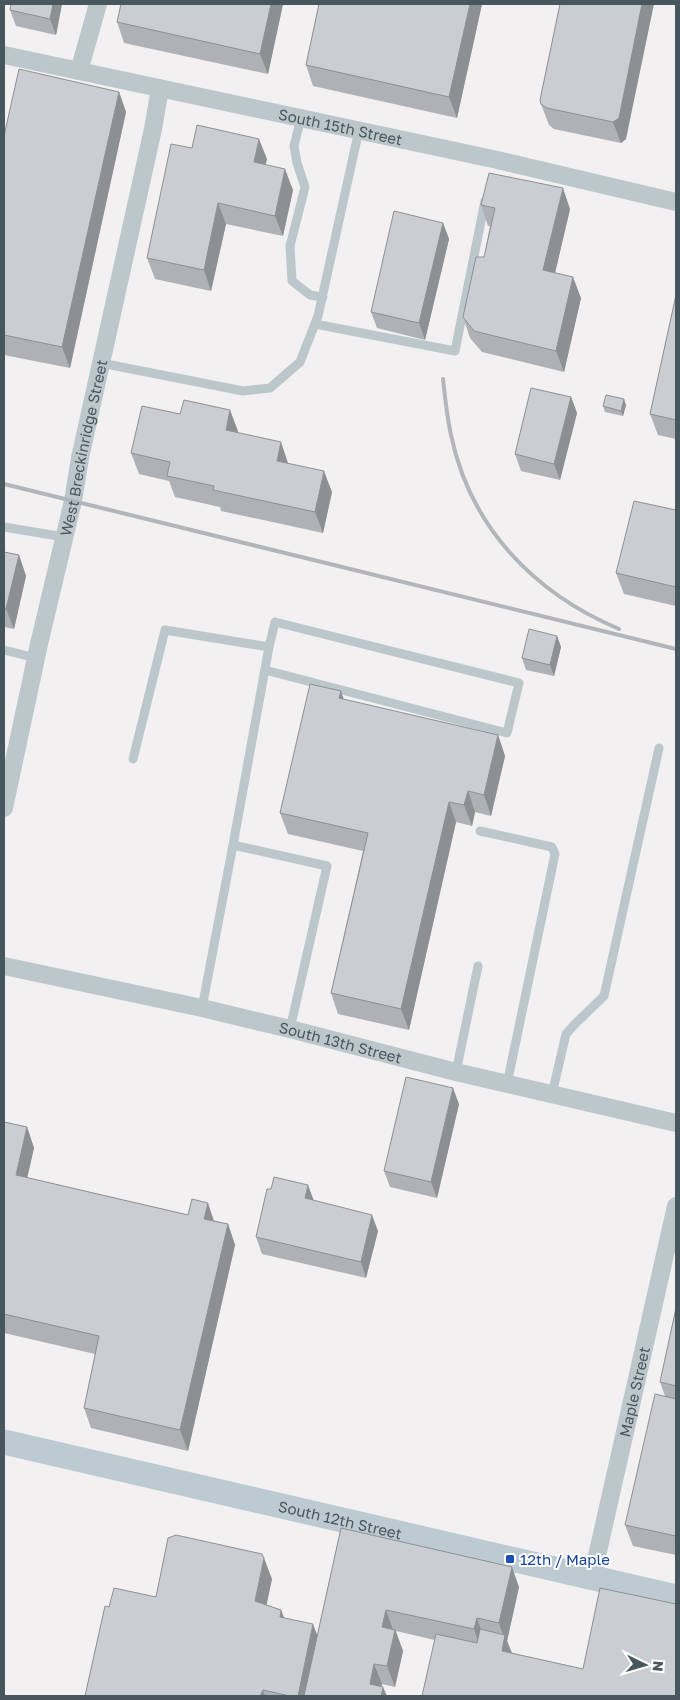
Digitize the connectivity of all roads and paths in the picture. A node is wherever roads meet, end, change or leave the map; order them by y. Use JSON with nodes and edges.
{"nodes":[{"id":1,"x":98,"y":4,"type":"edge"},
{"id":2,"x":4,"y":55,"type":"edge"},
{"id":3,"x":79,"y":71,"type":"junction"},
{"id":4,"x":160,"y":88,"type":"junction"},
{"id":5,"x":301,"y":118,"type":"junction"},
{"id":6,"x":359,"y":130,"type":"junction"},
{"id":7,"x":488,"y":188,"type":"edge"},
{"id":8,"x":676,"y":202,"type":"edge"},
{"id":9,"x":323,"y":297,"type":"junction"},
{"id":10,"x":315,"y":324,"type":"junction"},
{"id":11,"x":101,"y":363,"type":"junction"},
{"id":12,"x":4,"y":527,"type":"edge"},
{"id":13,"x":64,"y":537,"type":"junction"},
{"id":14,"x":269,"y":647,"type":"junction"},
{"id":15,"x":4,"y":650,"type":"edge"},
{"id":16,"x":36,"y":658,"type":"junction"},
{"id":17,"x":265,"y":670,"type":"junction"},
{"id":18,"x":659,"y":748,"type":"dead end"},
{"id":19,"x":133,"y":759,"type":"dead end"},
{"id":20,"x":4,"y":808,"type":"edge"},
{"id":21,"x":480,"y":831,"type":"dead end"},
{"id":22,"x":233,"y":845,"type":"junction"},
{"id":23,"x":4,"y":966,"type":"edge"},
{"id":24,"x":478,"y":966,"type":"dead end"},
{"id":25,"x":202,"y":1008,"type":"junction"},
{"id":26,"x":290,"y":1029,"type":"junction"},
{"id":27,"x":456,"y":1072,"type":"junction"},
{"id":28,"x":507,"y":1084,"type":"junction"},
{"id":29,"x":552,"y":1094,"type":"junction"},
{"id":30,"x":676,"y":1123,"type":"edge"},
{"id":31,"x":676,"y":1206,"type":"edge"},
{"id":32,"x":4,"y":1442,"type":"edge"},
{"id":33,"x":592,"y":1578,"type":"junction"},
{"id":34,"x":676,"y":1597,"type":"edge"}],
"edges":[{"from":1,"to":3,"type":"street"},
{"from":2,"to":3,"type":"street","name":"South 15th Street"},
{"from":3,"to":4,"type":"street","name":"South 15th Street"},
{"from":4,"to":5,"type":"street","name":"South 15th Street"},
{"from":4,"to":11,"type":"street","name":"West Breckinridge Street"},
{"from":5,"to":6,"type":"street","name":"South 15th Street"},
{"from":5,"to":9,"type":"lane"},
{"from":6,"to":8,"type":"street","name":"South 15th Street"},
{"from":6,"to":9,"type":"lane"},
{"from":7,"to":10,"type":"lane"},
{"from":9,"to":10,"type":"lane"},
{"from":10,"to":11,"type":"lane"},
{"from":11,"to":13,"type":"street","name":"West Breckinridge Street"},
{"from":12,"to":13,"type":"lane"},
{"from":13,"to":16,"type":"street","name":"West Breckinridge Street"},
{"from":14,"to":17,"type":"lane"},
{"from":14,"to":17,"type":"lane"},
{"from":14,"to":19,"type":"lane"},
{"from":15,"to":16,"type":"lane"},
{"from":16,"to":20,"type":"street","name":"West Breckinridge Street"},
{"from":17,"to":22,"type":"lane"},
{"from":18,"to":29,"type":"lane"},
{"from":21,"to":28,"type":"lane"},
{"from":22,"to":25,"type":"lane"},
{"from":22,"to":26,"type":"lane"},
{"from":23,"to":25,"type":"street","name":"South 13th Street"},
{"from":24,"to":27,"type":"lane"},
{"from":25,"to":26,"type":"street","name":"South 13th Street"},
{"from":26,"to":27,"type":"street","name":"South 13th Street"},
{"from":27,"to":28,"type":"street","name":"South 13th Street"},
{"from":28,"to":29,"type":"street","name":"South 13th Street"},
{"from":29,"to":30,"type":"street","name":"South 13th Street"},
{"from":31,"to":33,"type":"street","name":"Maple Street"},
{"from":32,"to":33,"type":"street","name":"South 12th Street"},
{"from":33,"to":34,"type":"street","name":"South 12th Street"}]}
